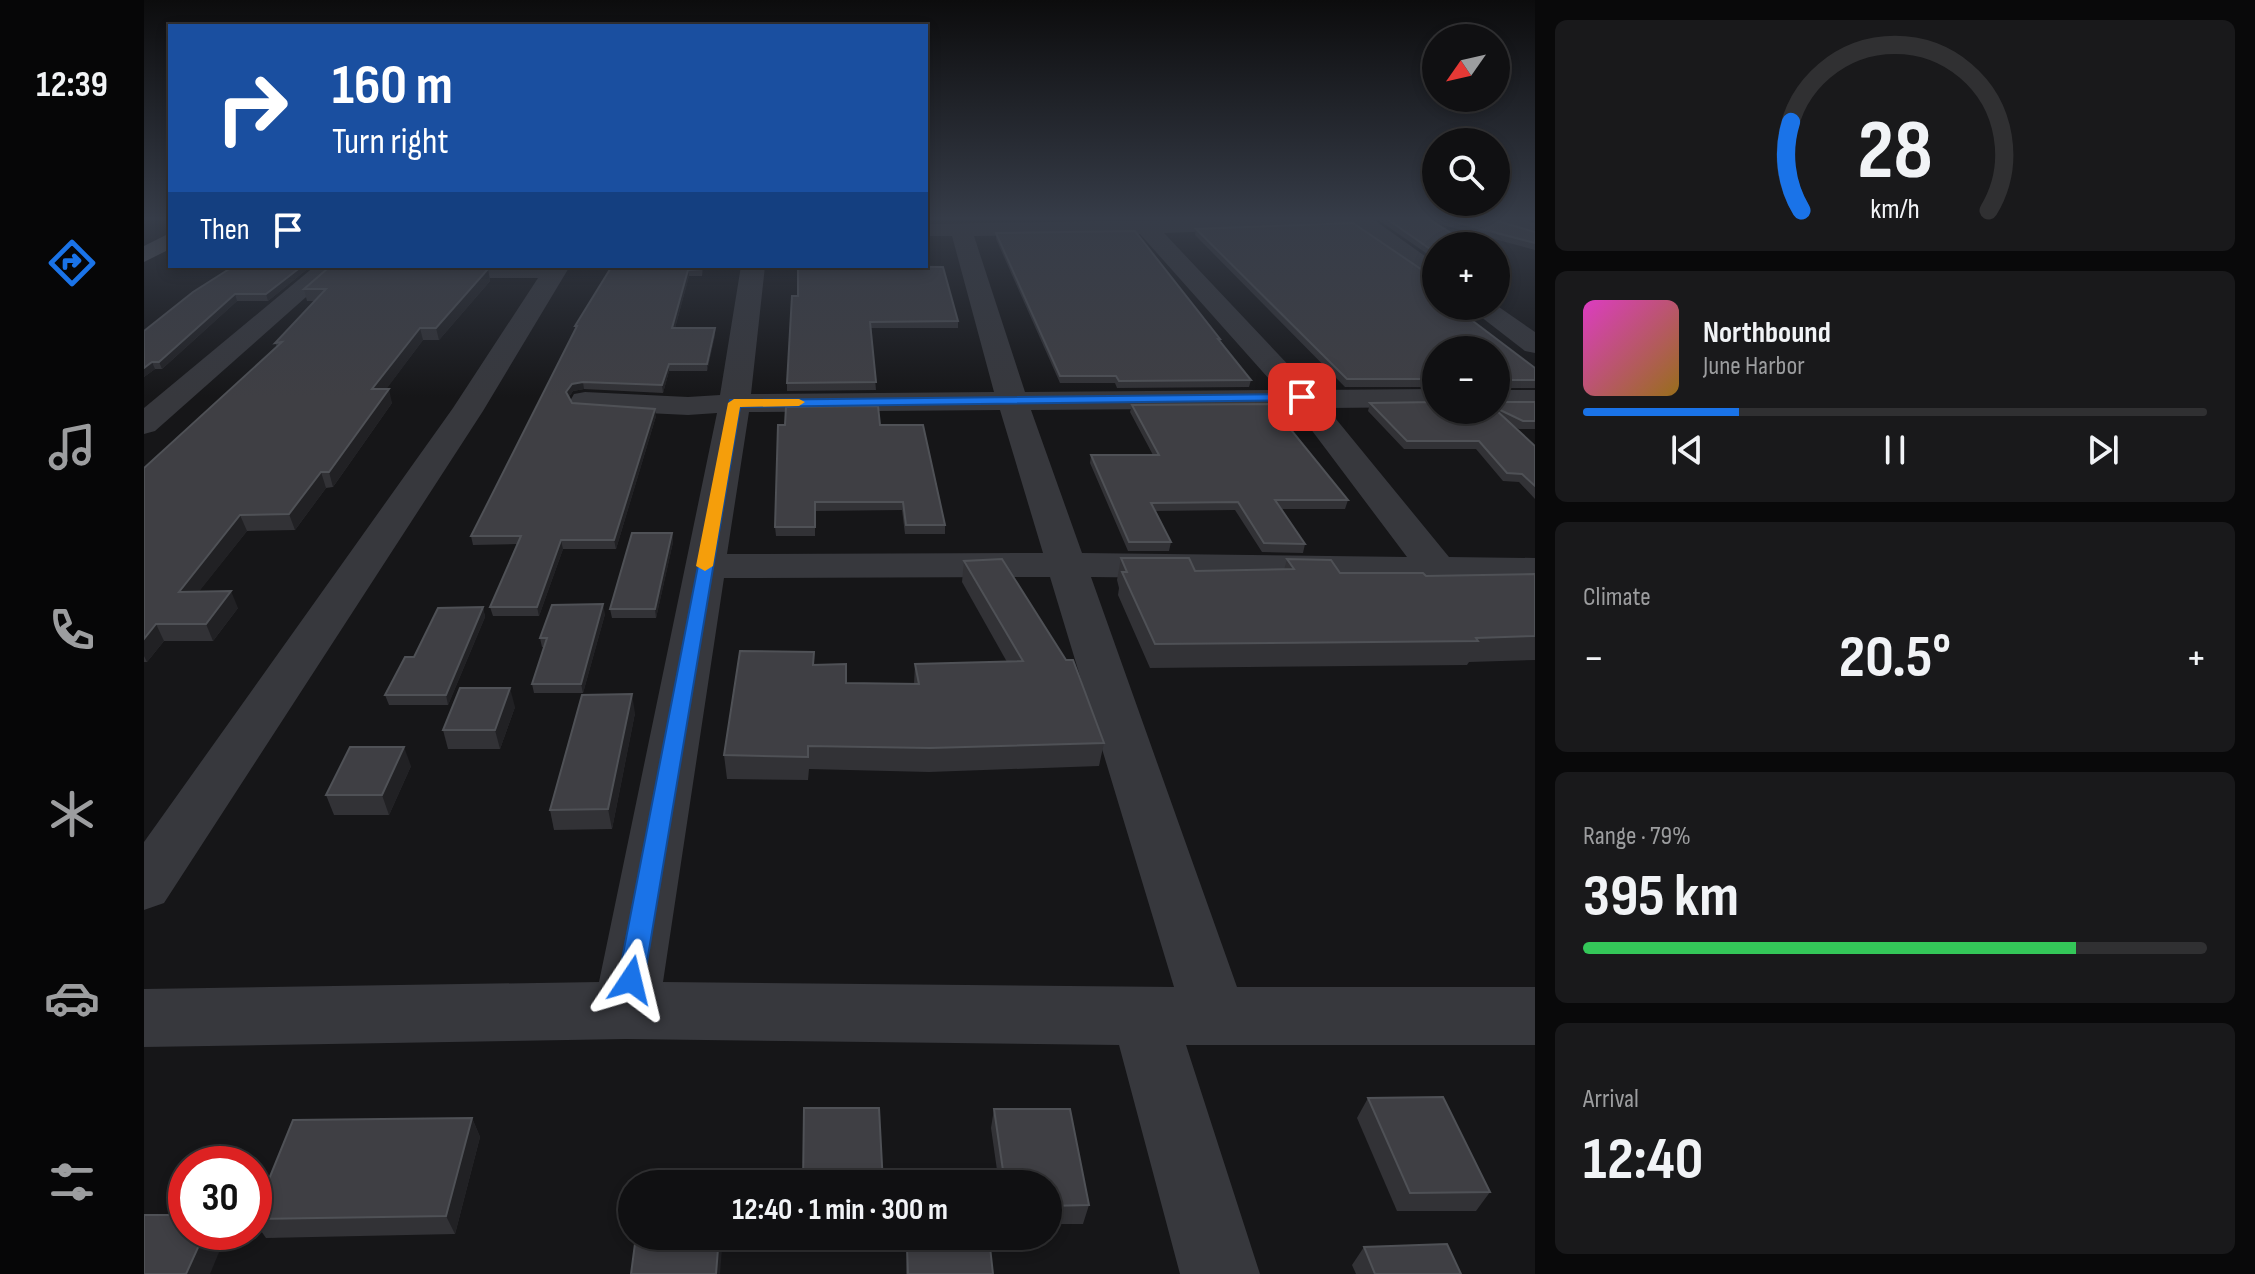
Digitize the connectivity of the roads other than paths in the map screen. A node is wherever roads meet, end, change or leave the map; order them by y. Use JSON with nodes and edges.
{"nodes":[{"id":1,"x":324,"y":278,"type":"edge"},
{"id":2,"x":549,"y":278,"type":"edge"},
{"id":3,"x":751,"y":278,"type":"edge"},
{"id":4,"x":963,"y":278,"type":"edge"},
{"id":5,"x":1193,"y":278,"type":"edge"},
{"id":6,"x":1500,"y":320,"type":"edge"},
{"id":7,"x":1535,"y":345,"type":"edge"},
{"id":8,"x":1302,"y":397,"type":"junction"},
{"id":9,"x":1422,"y":398,"type":"edge"},
{"id":10,"x":1510,"y":399,"type":"edge"},
{"id":11,"x":1535,"y":399,"type":"edge"},
{"id":12,"x":1012,"y":400,"type":"junction"},
{"id":13,"x":585,"y":401,"type":"edge"},
{"id":14,"x":734,"y":403,"type":"junction"},
{"id":15,"x":144,"y":424,"type":"edge"},
{"id":16,"x":1066,"y":565,"type":"junction"},
{"id":17,"x":705,"y":566,"type":"junction"},
{"id":18,"x":1438,"y":570,"type":"junction"},
{"id":19,"x":1535,"y":570,"type":"edge"},
{"id":20,"x":144,"y":887,"type":"edge"},
{"id":21,"x":626,"y":1010,"type":"junction"},
{"id":22,"x":1215,"y":1015,"type":"junction"},
{"id":23,"x":1144,"y":1016,"type":"junction"},
{"id":24,"x":1535,"y":1016,"type":"edge"},
{"id":25,"x":144,"y":1018,"type":"edge"},
{"id":26,"x":1220,"y":1274,"type":"edge"}],
"edges":[{"from":1,"to":15,"type":"street"},
{"from":2,"to":20,"type":"street"},
{"from":3,"to":14,"type":"street"},
{"from":4,"to":12,"type":"street"},
{"from":5,"to":8,"type":"street"},
{"from":6,"to":7,"type":"street"},
{"from":8,"to":9,"type":"street"},
{"from":8,"to":12,"type":"street"},
{"from":8,"to":18,"type":"street"},
{"from":10,"to":11,"type":"street"},
{"from":12,"to":14,"type":"street"},
{"from":12,"to":16,"type":"street"},
{"from":13,"to":14,"type":"street"},
{"from":14,"to":17,"type":"street"},
{"from":16,"to":17,"type":"street"},
{"from":16,"to":18,"type":"street"},
{"from":16,"to":22,"type":"street"},
{"from":17,"to":21,"type":"street"},
{"from":18,"to":19,"type":"street"},
{"from":21,"to":23,"type":"street"},
{"from":21,"to":25,"type":"street"},
{"from":22,"to":23,"type":"street"},
{"from":22,"to":24,"type":"street"},
{"from":23,"to":26,"type":"street"}]}
